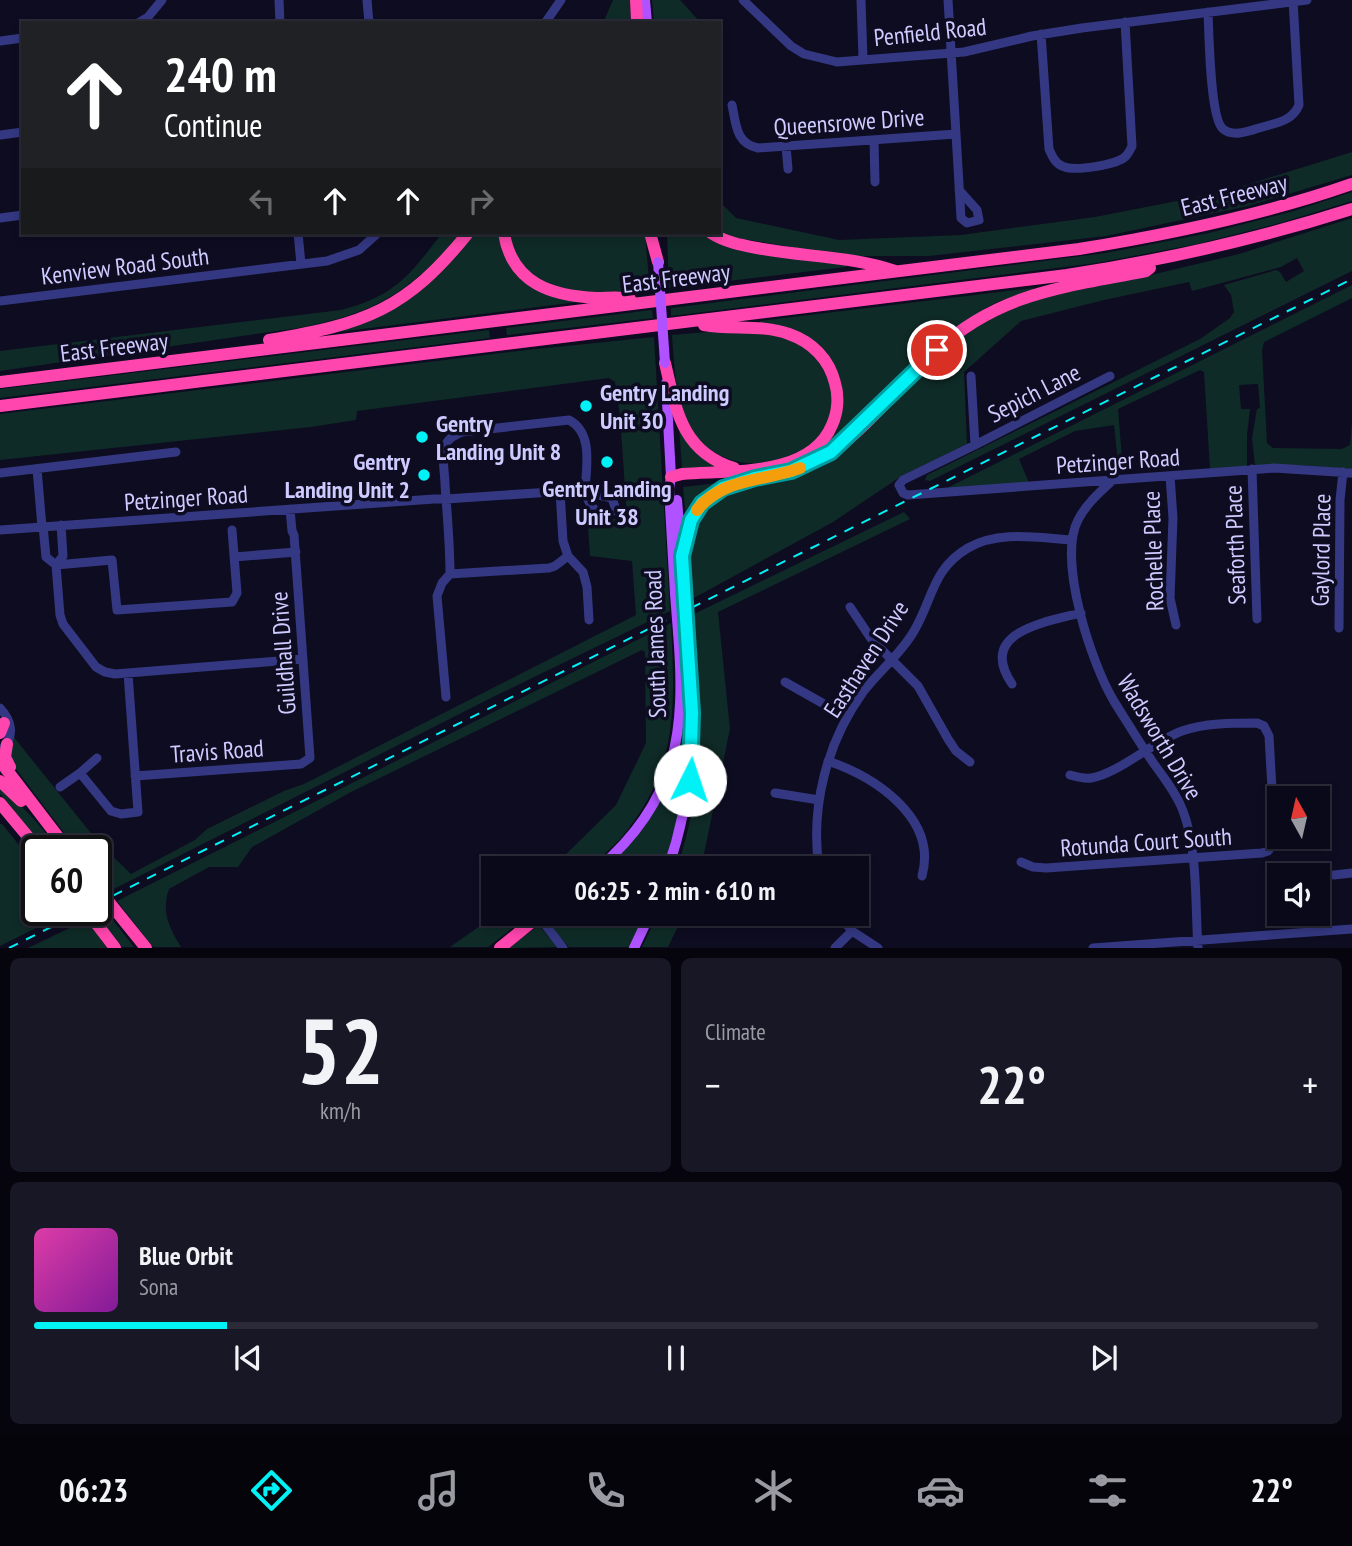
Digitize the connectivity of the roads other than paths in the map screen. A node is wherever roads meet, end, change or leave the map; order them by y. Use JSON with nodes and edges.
{"nodes":[{"id":1,"x":162,"y":0,"type":"edge"},
{"id":2,"x":279,"y":0,"type":"edge"},
{"id":3,"x":367,"y":0,"type":"edge"},
{"id":4,"x":561,"y":0,"type":"edge"},
{"id":5,"x":636,"y":0,"type":"edge"},
{"id":6,"x":645,"y":0,"type":"edge"},
{"id":7,"x":743,"y":0,"type":"edge"},
{"id":8,"x":861,"y":0,"type":"edge"},
{"id":9,"x":948,"y":0,"type":"edge"},
{"id":10,"x":1307,"y":0,"type":"edge"},
{"id":11,"x":1293,"y":1,"type":"edge"},
{"id":12,"x":1208,"y":12,"type":"junction"},
{"id":13,"x":141,"y":21,"type":"edge"},
{"id":14,"x":281,"y":21,"type":"edge"},
{"id":15,"x":369,"y":21,"type":"edge"},
{"id":16,"x":545,"y":21,"type":"edge"},
{"id":17,"x":638,"y":21,"type":"edge"},
{"id":18,"x":647,"y":21,"type":"edge"},
{"id":19,"x":1125,"y":22,"type":"junction"},
{"id":20,"x":1041,"y":34,"type":"junction"},
{"id":21,"x":21,"y":38,"type":"edge"},
{"id":22,"x":0,"y":41,"type":"edge"},
{"id":23,"x":951,"y":52,"type":"junction"},
{"id":24,"x":863,"y":59,"type":"junction"},
{"id":25,"x":732,"y":105,"type":"dead end"},
{"id":26,"x":21,"y":132,"type":"edge"},
{"id":27,"x":956,"y":134,"type":"junction"},
{"id":28,"x":0,"y":135,"type":"edge"},
{"id":29,"x":874,"y":140,"type":"junction"},
{"id":30,"x":786,"y":146,"type":"junction"},
{"id":31,"x":788,"y":169,"type":"dead end"},
{"id":32,"x":875,"y":182,"type":"dead end"},
{"id":33,"x":1352,"y":184,"type":"edge"},
{"id":34,"x":959,"y":190,"type":"dead end"},
{"id":35,"x":1352,"y":209,"type":"edge"},
{"id":36,"x":21,"y":215,"type":"edge"},
{"id":37,"x":0,"y":218,"type":"edge"},
{"id":38,"x":298,"y":235,"type":"edge"},
{"id":39,"x":376,"y":235,"type":"edge"},
{"id":40,"x":466,"y":235,"type":"edge"},
{"id":41,"x":504,"y":235,"type":"edge"},
{"id":42,"x":651,"y":235,"type":"edge"},
{"id":43,"x":656,"y":235,"type":"edge"},
{"id":44,"x":716,"y":235,"type":"edge"},
{"id":45,"x":1160,"y":260,"type":"junction"},
{"id":46,"x":658,"y":262,"type":"junction"},
{"id":47,"x":301,"y":264,"type":"junction"},
{"id":48,"x":899,"y":272,"type":"junction"},
{"id":49,"x":0,"y":301,"type":"edge"},
{"id":50,"x":644,"y":303,"type":"junction"},
{"id":51,"x":686,"y":322,"type":"junction"},
{"id":52,"x":241,"y":352,"type":"junction"},
{"id":53,"x":665,"y":363,"type":"junction"},
{"id":54,"x":971,"y":376,"type":"dead end"},
{"id":55,"x":1110,"y":376,"type":"dead end"},
{"id":56,"x":0,"y":382,"type":"edge"},
{"id":57,"x":0,"y":406,"type":"edge"},
{"id":58,"x":975,"y":445,"type":"junction"},
{"id":59,"x":176,"y":452,"type":"dead end"},
{"id":60,"x":37,"y":468,"type":"junction"},
{"id":61,"x":1252,"y":469,"type":"junction"},
{"id":62,"x":741,"y":470,"type":"junction"},
{"id":63,"x":0,"y":473,"type":"edge"},
{"id":64,"x":1348,"y":473,"type":"edge"},
{"id":65,"x":1170,"y":476,"type":"junction"},
{"id":66,"x":671,"y":477,"type":"junction"},
{"id":67,"x":755,"y":478,"type":"junction"},
{"id":68,"x":903,"y":480,"type":"joint"},
{"id":69,"x":1113,"y":480,"type":"junction"},
{"id":70,"x":1081,"y":483,"type":"junction"},
{"id":71,"x":560,"y":491,"type":"junction"},
{"id":72,"x":446,"y":499,"type":"junction"},
{"id":73,"x":1090,"y":503,"type":"junction"},
{"id":74,"x":293,"y":509,"type":"junction"},
{"id":75,"x":61,"y":525,"type":"junction"},
{"id":76,"x":43,"y":527,"type":"junction"},
{"id":77,"x":0,"y":530,"type":"edge"},
{"id":78,"x":232,"y":530,"type":"dead end"},
{"id":79,"x":1072,"y":540,"type":"junction"},
{"id":80,"x":296,"y":552,"type":"junction"},
{"id":81,"x":568,"y":556,"type":"junction"},
{"id":82,"x":682,"y":556,"type":"junction"},
{"id":83,"x":234,"y":557,"type":"junction"},
{"id":84,"x":56,"y":565,"type":"junction"},
{"id":85,"x":450,"y":574,"type":"junction"},
{"id":86,"x":680,"y":592,"type":"junction"},
{"id":87,"x":850,"y":607,"type":"dead end"},
{"id":88,"x":1081,"y":613,"type":"junction"},
{"id":89,"x":1257,"y":619,"type":"dead end"},
{"id":90,"x":589,"y":620,"type":"dead end"},
{"id":91,"x":1176,"y":625,"type":"dead end"},
{"id":92,"x":1339,"y":628,"type":"dead end"},
{"id":93,"x":683,"y":630,"type":"junction"},
{"id":94,"x":303,"y":659,"type":"junction"},
{"id":95,"x":892,"y":659,"type":"junction"},
{"id":96,"x":128,"y":673,"type":"junction"},
{"id":97,"x":785,"y":682,"type":"dead end"},
{"id":98,"x":1012,"y":684,"type":"dead end"},
{"id":99,"x":446,"y":697,"type":"dead end"},
{"id":100,"x":0,"y":708,"type":"edge"},
{"id":101,"x":847,"y":717,"type":"junction"},
{"id":102,"x":2,"y":734,"type":"edge"},
{"id":103,"x":1145,"y":751,"type":"junction"},
{"id":104,"x":97,"y":758,"type":"dead end"},
{"id":105,"x":0,"y":761,"type":"edge"},
{"id":106,"x":828,"y":761,"type":"junction"},
{"id":107,"x":970,"y":762,"type":"dead end"},
{"id":108,"x":301,"y":764,"type":"joint"},
{"id":109,"x":80,"y":772,"type":"junction"},
{"id":110,"x":1070,"y":775,"type":"dead end"},
{"id":111,"x":135,"y":776,"type":"junction"},
{"id":112,"x":0,"y":781,"type":"edge"},
{"id":113,"x":60,"y":787,"type":"dead end"},
{"id":114,"x":775,"y":793,"type":"dead end"},
{"id":115,"x":819,"y":800,"type":"junction"},
{"id":116,"x":0,"y":803,"type":"edge"},
{"id":117,"x":33,"y":806,"type":"junction"},
{"id":118,"x":26,"y":835,"type":"edge"},
{"id":119,"x":53,"y":835,"type":"edge"},
{"id":120,"x":55,"y":835,"type":"edge"},
{"id":121,"x":613,"y":856,"type":"edge"},
{"id":122,"x":672,"y":856,"type":"edge"},
{"id":123,"x":818,"y":856,"type":"edge"},
{"id":124,"x":1192,"y":858,"type":"junction"},
{"id":125,"x":1021,"y":862,"type":"dead end"},
{"id":126,"x":1352,"y":873,"type":"edge"},
{"id":127,"x":1334,"y":875,"type":"dead end"},
{"id":128,"x":922,"y":876,"type":"dead end"},
{"id":129,"x":112,"y":907,"type":"edge"},
{"id":130,"x":123,"y":922,"type":"junction"},
{"id":131,"x":99,"y":926,"type":"edge"},
{"id":132,"x":525,"y":926,"type":"edge"},
{"id":133,"x":548,"y":926,"type":"edge"},
{"id":134,"x":644,"y":926,"type":"edge"},
{"id":135,"x":848,"y":926,"type":"edge"},
{"id":136,"x":1352,"y":929,"type":"edge"},
{"id":137,"x":852,"y":931,"type":"junction"},
{"id":138,"x":1197,"y":944,"type":"edge"},
{"id":139,"x":115,"y":947,"type":"edge"},
{"id":140,"x":139,"y":947,"type":"edge"},
{"id":141,"x":146,"y":947,"type":"edge"},
{"id":142,"x":500,"y":947,"type":"edge"},
{"id":143,"x":563,"y":947,"type":"edge"},
{"id":144,"x":634,"y":947,"type":"edge"},
{"id":145,"x":835,"y":947,"type":"edge"},
{"id":146,"x":878,"y":947,"type":"edge"},
{"id":147,"x":1093,"y":947,"type":"edge"}],
"edges":[{"from":1,"to":13,"type":"street"},
{"from":2,"to":14,"type":"street"},
{"from":3,"to":15,"type":"street"},
{"from":4,"to":16,"type":"street"},
{"from":5,"to":17,"type":"highway"},
{"from":6,"to":18,"type":"main road"},
{"from":7,"to":24,"type":"street","name":"Penfield Road"},
{"from":8,"to":24,"type":"street"},
{"from":9,"to":23,"type":"street"},
{"from":10,"to":11,"type":"street","name":"Penfield Road"},
{"from":11,"to":12,"type":"street","name":"Penfield Road"},
{"from":11,"to":12,"type":"street"},
{"from":12,"to":19,"type":"street","name":"Penfield Road"},
{"from":19,"to":20,"type":"street","name":"Penfield Road"},
{"from":19,"to":20,"type":"street"},
{"from":20,"to":23,"type":"street","name":"Penfield Road"},
{"from":21,"to":22,"type":"street"},
{"from":23,"to":24,"type":"street","name":"Penfield Road"},
{"from":23,"to":27,"type":"street"},
{"from":25,"to":30,"type":"street","name":"Queensrowe Drive"},
{"from":26,"to":28,"type":"street"},
{"from":27,"to":29,"type":"street","name":"Queensrowe Drive"},
{"from":27,"to":34,"type":"street"},
{"from":29,"to":30,"type":"street","name":"Queensrowe Drive"},
{"from":29,"to":32,"type":"street"},
{"from":30,"to":31,"type":"street"},
{"from":33,"to":48,"type":"highway","name":"East Freeway"},
{"from":35,"to":45,"type":"highway","name":"East Freeway"},
{"from":36,"to":37,"type":"street"},
{"from":38,"to":47,"type":"street"},
{"from":39,"to":47,"type":"street","name":"Kenview Road South"},
{"from":40,"to":52,"type":"highway"},
{"from":41,"to":50,"type":"highway"},
{"from":42,"to":46,"type":"highway"},
{"from":43,"to":46,"type":"main road","name":"South James Road"},
{"from":44,"to":48,"type":"highway"},
{"from":45,"to":51,"type":"highway","name":"East Freeway"},
{"from":45,"to":67,"type":"highway"},
{"from":46,"to":53,"type":"main road","name":"South James Road","bridge":true},
{"from":47,"to":49,"type":"street","name":"Kenview Road South"},
{"from":48,"to":50,"type":"highway","name":"East Freeway"},
{"from":50,"to":52,"type":"highway","name":"East Freeway"},
{"from":51,"to":57,"type":"highway","name":"East Freeway"},
{"from":51,"to":62,"type":"highway"},
{"from":52,"to":56,"type":"highway","name":"East Freeway"},
{"from":53,"to":62,"type":"highway"},
{"from":53,"to":66,"type":"main road","name":"South James Road"},
{"from":54,"to":58,"type":"street"},
{"from":55,"to":58,"type":"street","name":"Sepich Lane"},
{"from":58,"to":68,"type":"street","name":"Sepich Lane"},
{"from":59,"to":60,"type":"street"},
{"from":60,"to":63,"type":"street"},
{"from":60,"to":76,"type":"street"},
{"from":61,"to":64,"type":"street","name":"Petzinger Road"},
{"from":61,"to":65,"type":"street","name":"Petzinger Road"},
{"from":61,"to":89,"type":"street","name":"Seaforth Place"},
{"from":62,"to":66,"type":"highway"},
{"from":64,"to":92,"type":"street","name":"Gaylord Place"},
{"from":65,"to":69,"type":"street","name":"Petzinger Road"},
{"from":65,"to":91,"type":"street","name":"Rochelle Place"},
{"from":66,"to":67,"type":"highway"},
{"from":66,"to":82,"type":"main road","name":"South James Road"},
{"from":66,"to":86,"type":"main road","name":"South James Road"},
{"from":67,"to":82,"type":"highway"},
{"from":68,"to":70,"type":"street","name":"Petzinger Road"},
{"from":69,"to":70,"type":"street","name":"Petzinger Road"},
{"from":69,"to":73,"type":"street","name":"Wadsworth Drive"},
{"from":70,"to":73,"type":"street"},
{"from":71,"to":72,"type":"street","name":"Petzinger Road"},
{"from":71,"to":72,"type":"street","name":"Petzinger Road"},
{"from":71,"to":81,"type":"street"},
{"from":72,"to":74,"type":"street","name":"Petzinger Road"},
{"from":72,"to":85,"type":"street"},
{"from":73,"to":79,"type":"street","name":"Wadsworth Drive"},
{"from":74,"to":75,"type":"street","name":"Petzinger Road"},
{"from":74,"to":80,"type":"street","name":"Guildhall Drive"},
{"from":75,"to":76,"type":"street","name":"Petzinger Road"},
{"from":75,"to":84,"type":"street"},
{"from":76,"to":77,"type":"street","name":"Petzinger Road"},
{"from":76,"to":84,"type":"street"},
{"from":78,"to":83,"type":"street"},
{"from":79,"to":88,"type":"street","name":"Wadsworth Drive"},
{"from":79,"to":95,"type":"street","name":"Easthaven Drive"},
{"from":80,"to":83,"type":"street"},
{"from":80,"to":94,"type":"street","name":"Guildhall Drive"},
{"from":81,"to":85,"type":"street"},
{"from":81,"to":90,"type":"street"},
{"from":82,"to":86,"type":"main road","name":"South James Road"},
{"from":83,"to":84,"type":"street"},
{"from":84,"to":96,"type":"street"},
{"from":85,"to":99,"type":"street"},
{"from":86,"to":93,"type":"main road","name":"South James Road","bridge":true},
{"from":87,"to":95,"type":"street"},
{"from":88,"to":98,"type":"street"},
{"from":88,"to":103,"type":"street","name":"Wadsworth Drive"},
{"from":93,"to":121,"type":"main road","name":"South James Road"},
{"from":93,"to":122,"type":"main road","name":"South James Road"},
{"from":94,"to":96,"type":"street"},
{"from":94,"to":108,"type":"street","name":"Guildhall Drive"},
{"from":95,"to":101,"type":"street","name":"Easthaven Drive"},
{"from":95,"to":107,"type":"street"},
{"from":96,"to":111,"type":"street"},
{"from":97,"to":101,"type":"street"},
{"from":100,"to":102,"type":"street"},
{"from":101,"to":106,"type":"street","name":"Easthaven Drive"},
{"from":102,"to":117,"type":"highway"},
{"from":103,"to":110,"type":"street"},
{"from":103,"to":124,"type":"street","name":"Wadsworth Drive"},
{"from":103,"to":124,"type":"street","name":"Rotunda Court South"},
{"from":104,"to":109,"type":"street"},
{"from":105,"to":117,"type":"highway"},
{"from":106,"to":115,"type":"street","name":"Easthaven Drive"},
{"from":106,"to":128,"type":"street"},
{"from":108,"to":111,"type":"street","name":"Travis Road"},
{"from":109,"to":111,"type":"street"},
{"from":109,"to":113,"type":"street"},
{"from":112,"to":119,"type":"highway"},
{"from":114,"to":115,"type":"street"},
{"from":115,"to":123,"type":"street","name":"Easthaven Drive"},
{"from":116,"to":118,"type":"highway"},
{"from":117,"to":120,"type":"highway"},
{"from":124,"to":125,"type":"street","name":"Rotunda Court South"},
{"from":124,"to":138,"type":"street","name":"Wadsworth Drive"},
{"from":126,"to":127,"type":"street"},
{"from":129,"to":130,"type":"highway"},
{"from":130,"to":140,"type":"main road"},
{"from":130,"to":141,"type":"highway"},
{"from":131,"to":139,"type":"highway"},
{"from":132,"to":142,"type":"highway"},
{"from":133,"to":143,"type":"street"},
{"from":134,"to":144,"type":"main road"},
{"from":135,"to":137,"type":"street"},
{"from":136,"to":138,"type":"street"},
{"from":137,"to":145,"type":"street"},
{"from":137,"to":146,"type":"street"},
{"from":138,"to":147,"type":"street"}]}
